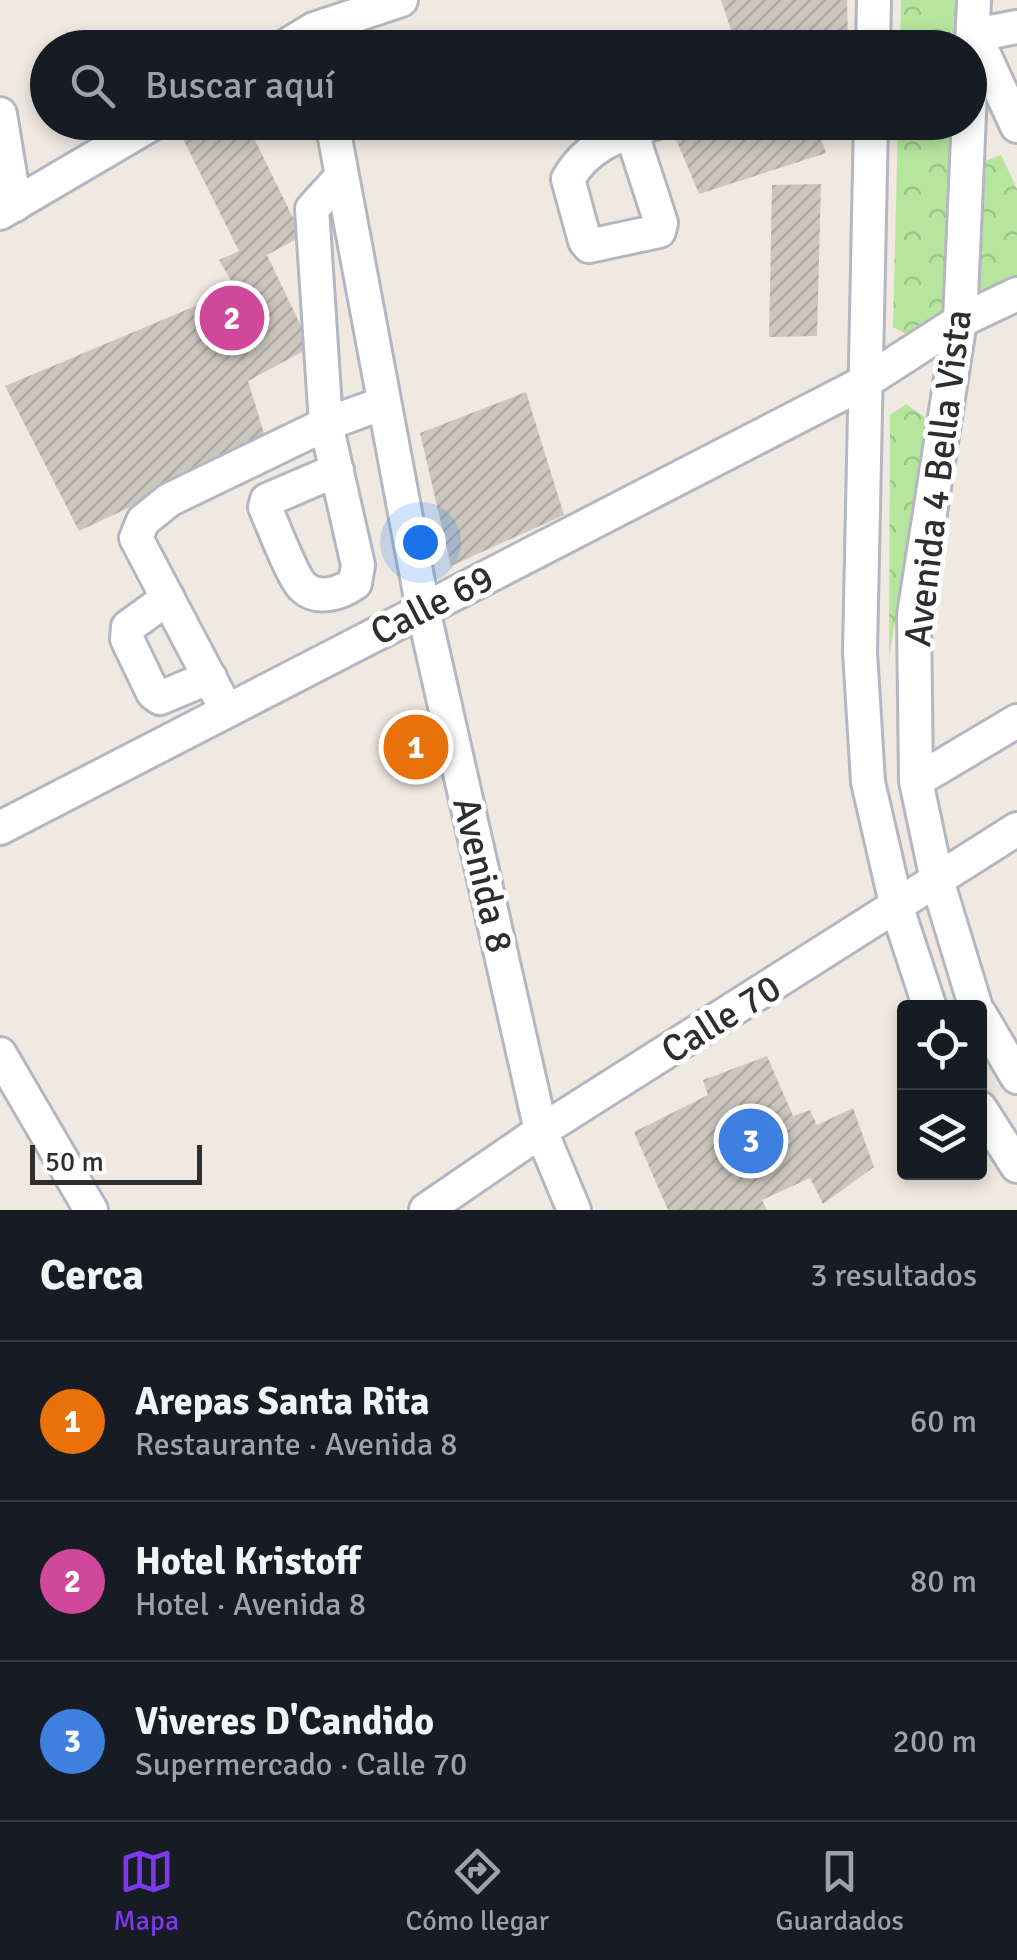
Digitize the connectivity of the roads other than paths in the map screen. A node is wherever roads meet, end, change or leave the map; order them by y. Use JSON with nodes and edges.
{"nodes":[{"id":1,"x":401,"y":0,"type":"edge"},
{"id":2,"x":874,"y":0,"type":"edge"},
{"id":3,"x":974,"y":0,"type":"edge"},
{"id":4,"x":314,"y":26,"type":"edge"},
{"id":5,"x":1017,"y":27,"type":"edge"},
{"id":6,"x":873,"y":30,"type":"edge"},
{"id":7,"x":975,"y":30,"type":"edge"},
{"id":8,"x":987,"y":33,"type":"edge"},
{"id":9,"x":987,"y":61,"type":"edge"},
{"id":10,"x":0,"y":114,"type":"edge"},
{"id":11,"x":1017,"y":126,"type":"edge"},
{"id":12,"x":124,"y":140,"type":"edge"},
{"id":13,"x":335,"y":140,"type":"edge"},
{"id":14,"x":871,"y":140,"type":"edge"},
{"id":15,"x":969,"y":140,"type":"edge"},
{"id":16,"x":342,"y":176,"type":"junction"},
{"id":17,"x":7,"y":209,"type":"edge"},
{"id":18,"x":1017,"y":294,"type":"edge"},
{"id":19,"x":960,"y":321,"type":"junction"},
{"id":20,"x":865,"y":382,"type":"junction"},
{"id":21,"x":384,"y":404,"type":"junction"},
{"id":22,"x":326,"y":424,"type":"junction"},
{"id":23,"x":336,"y":470,"type":"dead end"},
{"id":24,"x":168,"y":598,"type":"junction"},
{"id":25,"x":423,"y":610,"type":"junction"},
{"id":26,"x":210,"y":678,"type":"junction"},
{"id":27,"x":227,"y":711,"type":"junction"},
{"id":28,"x":1017,"y":720,"type":"edge"},
{"id":29,"x":916,"y":781,"type":"junction"},
{"id":30,"x":0,"y":828,"type":"edge"},
{"id":31,"x":1017,"y":830,"type":"edge"},
{"id":32,"x":938,"y":880,"type":"junction"},
{"id":33,"x":897,"y":908,"type":"junction"},
{"id":34,"x":927,"y":1000,"type":"edge"},
{"id":35,"x":975,"y":1000,"type":"edge"},
{"id":36,"x":987,"y":1026,"type":"edge"},
{"id":37,"x":4,"y":1071,"type":"edge"},
{"id":38,"x":1017,"y":1077,"type":"edge"},
{"id":39,"x":987,"y":1119,"type":"edge"},
{"id":40,"x":541,"y":1132,"type":"junction"},
{"id":41,"x":1017,"y":1166,"type":"edge"},
{"id":42,"x":91,"y":1210,"type":"edge"},
{"id":43,"x":426,"y":1210,"type":"edge"},
{"id":44,"x":574,"y":1210,"type":"edge"}],
"edges":[{"from":1,"to":4,"type":"street"},
{"from":2,"to":6,"type":"street"},
{"from":3,"to":7,"type":"street","name":"Avenida 4 Bella Vista"},
{"from":5,"to":8,"type":"street"},
{"from":9,"to":11,"type":"street"},
{"from":10,"to":17,"type":"street"},
{"from":12,"to":17,"type":"street"},
{"from":13,"to":16,"type":"street","name":"Avenida 8"},
{"from":14,"to":20,"type":"street","name":"Avenida 4 Bella Vista"},
{"from":15,"to":19,"type":"street","name":"Avenida 4 Bella Vista"},
{"from":16,"to":21,"type":"street","name":"Avenida 8"},
{"from":16,"to":22,"type":"street"},
{"from":18,"to":19,"type":"street","name":"Calle 69"},
{"from":19,"to":20,"type":"street","name":"Calle 69"},
{"from":19,"to":29,"type":"street","name":"Avenida 4 Bella Vista"},
{"from":20,"to":25,"type":"street","name":"Calle 69"},
{"from":20,"to":33,"type":"street","name":"Avenida 4 Bella Vista"},
{"from":21,"to":22,"type":"street"},
{"from":21,"to":25,"type":"street","name":"Avenida 8"},
{"from":22,"to":23,"type":"street"},
{"from":22,"to":24,"type":"street"},
{"from":24,"to":26,"type":"street"},
{"from":24,"to":26,"type":"street"},
{"from":25,"to":27,"type":"street","name":"Calle 69"},
{"from":25,"to":40,"type":"street","name":"Avenida 8"},
{"from":26,"to":27,"type":"street"},
{"from":27,"to":30,"type":"street","name":"Calle 69"},
{"from":28,"to":29,"type":"street"},
{"from":29,"to":32,"type":"street","name":"Avenida 4 Bella Vista"},
{"from":31,"to":32,"type":"street","name":"Calle 70"},
{"from":32,"to":33,"type":"street","name":"Calle 70"},
{"from":32,"to":35,"type":"street","name":"Avenida 4 Bella Vista"},
{"from":33,"to":34,"type":"street","name":"Avenida 4 Bella Vista"},
{"from":33,"to":40,"type":"street","name":"Calle 70"},
{"from":36,"to":38,"type":"street","name":"Avenida 4 Bella Vista"},
{"from":37,"to":42,"type":"street"},
{"from":39,"to":41,"type":"street"},
{"from":40,"to":43,"type":"street","name":"Calle 70"},
{"from":40,"to":44,"type":"street","name":"Avenida 8"}]}
